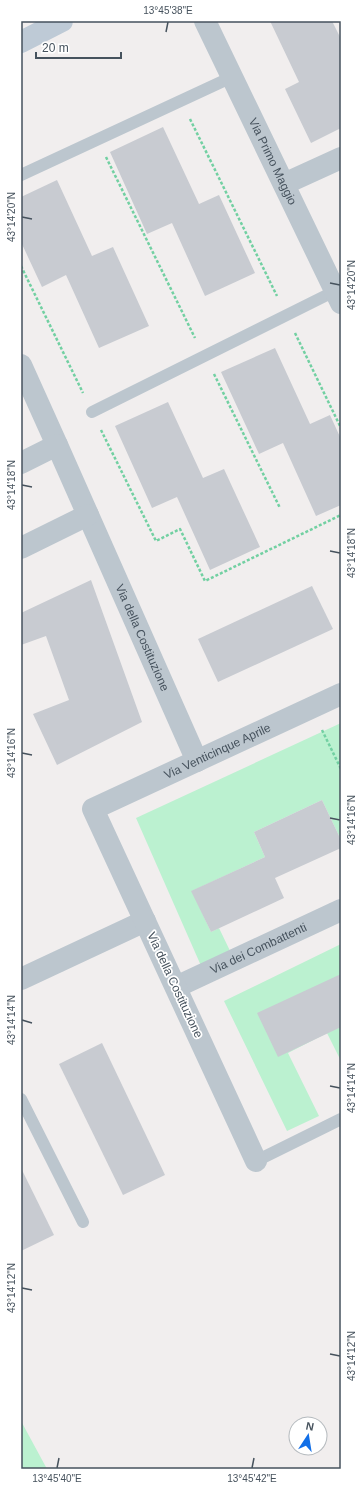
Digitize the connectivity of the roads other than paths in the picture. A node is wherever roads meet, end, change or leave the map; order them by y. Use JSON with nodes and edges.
{"nodes":[{"id":1,"x":62,"y":21,"type":"edge"},
{"id":2,"x":205,"y":21,"type":"edge"},
{"id":3,"x":21,"y":42,"type":"edge"},
{"id":4,"x":232,"y":76,"type":"junction"},
{"id":5,"x":341,"y":158,"type":"edge"},
{"id":6,"x":21,"y":175,"type":"edge"},
{"id":7,"x":284,"y":184,"type":"junction"},
{"id":8,"x":337,"y":286,"type":"edge"},
{"id":9,"x":21,"y":365,"type":"edge"},
{"id":10,"x":92,"y":412,"type":"road end"},
{"id":11,"x":57,"y":445,"type":"junction"},
{"id":12,"x":21,"y":463,"type":"edge"},
{"id":13,"x":88,"y":515,"type":"junction"},
{"id":14,"x":21,"y":548,"type":"edge"},
{"id":15,"x":341,"y":694,"type":"edge"},
{"id":16,"x":197,"y":761,"type":"junction"},
{"id":17,"x":93,"y":809,"type":"joint"},
{"id":18,"x":341,"y":910,"type":"edge"},
{"id":19,"x":145,"y":921,"type":"junction"},
{"id":20,"x":21,"y":980,"type":"edge"},
{"id":21,"x":176,"y":987,"type":"junction"},
{"id":22,"x":21,"y":1099,"type":"edge"},
{"id":23,"x":341,"y":1119,"type":"edge"},
{"id":24,"x":256,"y":1160,"type":"joint"},
{"id":25,"x":83,"y":1222,"type":"dead end"}],
"edges":[{"from":1,"to":3,"type":"main road"},
{"from":2,"to":4,"type":"street","name":"Via Primo Maggio"},
{"from":4,"to":6,"type":"lane"},
{"from":4,"to":7,"type":"street","name":"Via Primo Maggio"},
{"from":5,"to":7,"type":"street"},
{"from":7,"to":8,"type":"street","name":"Via Primo Maggio"},
{"from":8,"to":10,"type":"lane"},
{"from":9,"to":11,"type":"street","name":"Via della Costituzione"},
{"from":11,"to":12,"type":"street"},
{"from":11,"to":13,"type":"street","name":"Via della Costituzione"},
{"from":13,"to":14,"type":"street"},
{"from":13,"to":16,"type":"street","name":"Via della Costituzione"},
{"from":15,"to":16,"type":"street","name":"Via Venticinque Aprile"},
{"from":16,"to":17,"type":"street","name":"Via Venticinque Aprile"},
{"from":17,"to":19,"type":"street","name":"Via della Costituzione"},
{"from":18,"to":21,"type":"street","name":"Via dei Combattenti"},
{"from":19,"to":20,"type":"street"},
{"from":19,"to":21,"type":"street","name":"Via della Costituzione"},
{"from":21,"to":24,"type":"street","name":"Via della Costituzione"},
{"from":22,"to":25,"type":"lane"},
{"from":23,"to":24,"type":"lane"}]}
